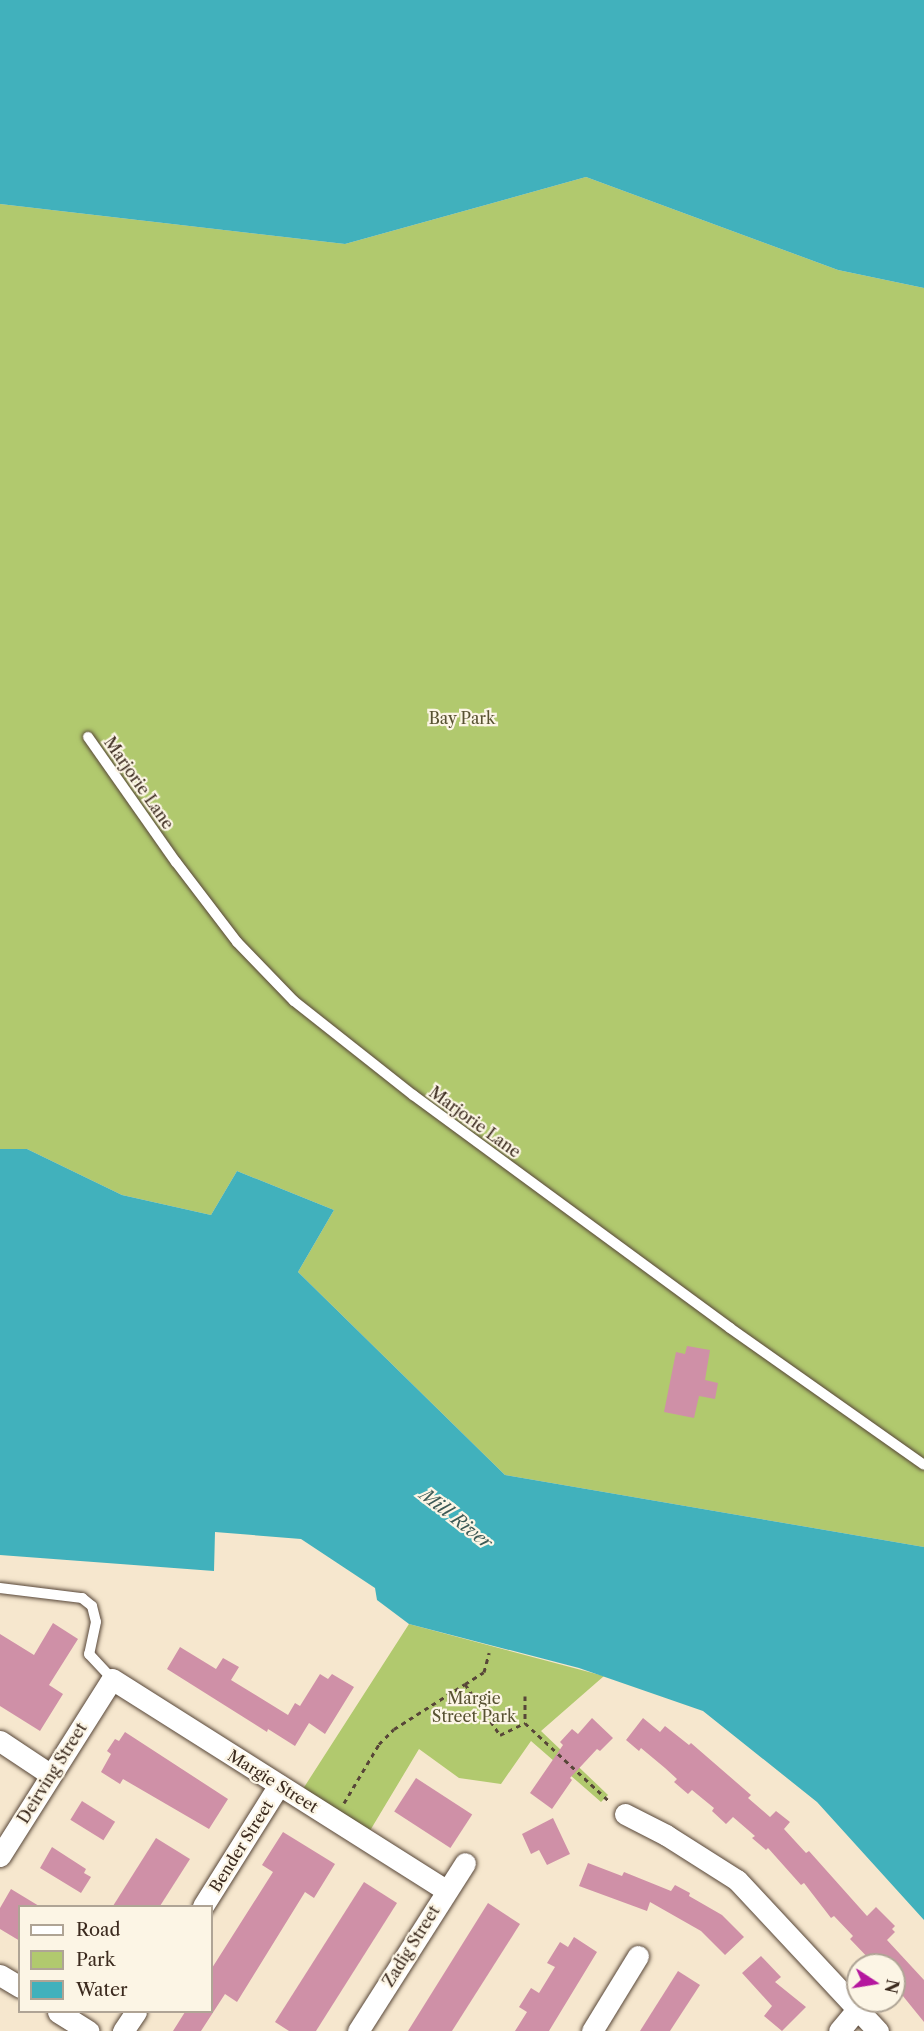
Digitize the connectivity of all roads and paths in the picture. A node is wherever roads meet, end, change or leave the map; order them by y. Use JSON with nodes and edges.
{"nodes":[{"id":1,"x":88,"y":737,"type":"dead end"},
{"id":2,"x":913,"y":1459,"type":"junction"},
{"id":3,"x":924,"y":1465,"type":"edge"},
{"id":4,"x":924,"y":1470,"type":"edge"},
{"id":5,"x":0,"y":1588,"type":"edge"},
{"id":6,"x":489,"y":1653,"type":"dead end"},
{"id":7,"x":465,"y":1684,"type":"junction"},
{"id":8,"x":109,"y":1685,"type":"junction"},
{"id":9,"x":525,"y":1696,"type":"dead end"},
{"id":10,"x":525,"y":1723,"type":"junction"},
{"id":11,"x":0,"y":1741,"type":"edge"},
{"id":12,"x":51,"y":1775,"type":"junction"},
{"id":13,"x":279,"y":1785,"type":"junction"},
{"id":14,"x":625,"y":1814,"type":"joint"},
{"id":15,"x":334,"y":1820,"type":"junction"},
{"id":16,"x":0,"y":1856,"type":"edge"},
{"id":17,"x":465,"y":1863,"type":"dead end"},
{"id":18,"x":446,"y":1890,"type":"junction"},
{"id":19,"x":205,"y":1905,"type":"edge"},
{"id":20,"x":638,"y":1956,"type":"dead end"},
{"id":21,"x":0,"y":1975,"type":"edge"},
{"id":22,"x":18,"y":1986,"type":"edge"},
{"id":23,"x":846,"y":1995,"type":"edge"},
{"id":24,"x":60,"y":2013,"type":"edge"},
{"id":25,"x":135,"y":2013,"type":"edge"},
{"id":26,"x":854,"y":2013,"type":"edge"},
{"id":27,"x":862,"y":2013,"type":"edge"},
{"id":28,"x":89,"y":2031,"type":"edge"},
{"id":29,"x":123,"y":2031,"type":"edge"},
{"id":30,"x":358,"y":2031,"type":"edge"},
{"id":31,"x":592,"y":2031,"type":"edge"},
{"id":32,"x":839,"y":2031,"type":"edge"},
{"id":33,"x":878,"y":2031,"type":"edge"}],
"edges":[{"from":1,"to":2,"type":"lane","name":"Marjorie Lane"},
{"from":2,"to":3,"type":"lane","name":"Marjorie Lane"},
{"from":2,"to":4,"type":"lane","name":"Marjorie Lane"},
{"from":5,"to":8,"type":"lane"},
{"from":6,"to":7,"type":"path"},
{"from":7,"to":10,"type":"path"},
{"from":7,"to":15,"type":"path"},
{"from":8,"to":12,"type":"street","name":"Deirving Street"},
{"from":8,"to":13,"type":"street","name":"Margie Street"},
{"from":9,"to":10,"type":"path"},
{"from":10,"to":14,"type":"path"},
{"from":11,"to":12,"type":"street"},
{"from":12,"to":16,"type":"street","name":"Deirving Street"},
{"from":13,"to":15,"type":"street","name":"Margie Street"},
{"from":13,"to":19,"type":"street","name":"Bender Street"},
{"from":14,"to":23,"type":"street"},
{"from":15,"to":18,"type":"street","name":"Margie Street"},
{"from":17,"to":18,"type":"street","name":"Zadig Street"},
{"from":18,"to":30,"type":"street","name":"Zadig Street"},
{"from":20,"to":31,"type":"street"},
{"from":21,"to":22,"type":"street"},
{"from":24,"to":28,"type":"street"},
{"from":25,"to":29,"type":"street"},
{"from":26,"to":32,"type":"street"},
{"from":27,"to":33,"type":"street"}]}
